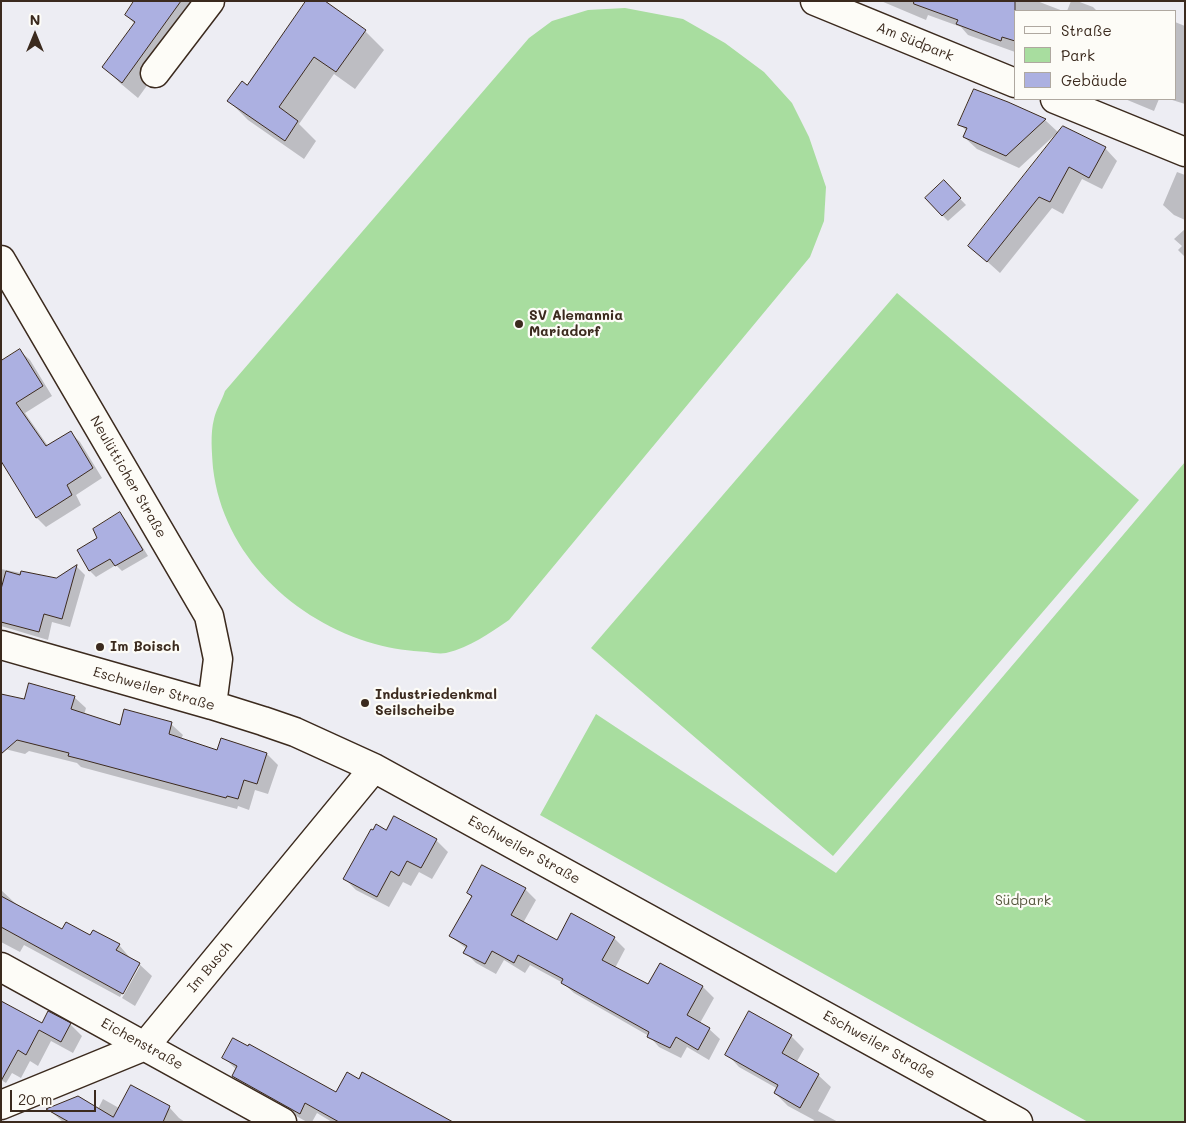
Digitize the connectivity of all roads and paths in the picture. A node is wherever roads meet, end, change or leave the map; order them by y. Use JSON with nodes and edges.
{"nodes":[{"id":1,"x":210,"y":1,"type":"edge"},
{"id":2,"x":815,"y":1,"type":"edge"},
{"id":3,"x":155,"y":74,"type":"dead end"},
{"id":4,"x":1014,"y":82,"type":"edge"},
{"id":5,"x":1057,"y":100,"type":"edge"},
{"id":6,"x":1185,"y":152,"type":"edge"},
{"id":7,"x":1,"y":260,"type":"edge"},
{"id":8,"x":1,"y":646,"type":"edge"},
{"id":9,"x":212,"y":705,"type":"junction"},
{"id":10,"x":374,"y":768,"type":"junction"},
{"id":11,"x":1,"y":967,"type":"edge"},
{"id":12,"x":145,"y":1046,"type":"junction"},
{"id":13,"x":1,"y":1105,"type":"edge"},
{"id":14,"x":1,"y":1116,"type":"edge"},
{"id":15,"x":13,"y":1122,"type":"edge"},
{"id":16,"x":282,"y":1122,"type":"edge"},
{"id":17,"x":1018,"y":1122,"type":"edge"}],
"edges":[{"from":1,"to":3,"type":"street"},
{"from":2,"to":4,"type":"street","name":"Am Südpark"},
{"from":5,"to":6,"type":"street"},
{"from":7,"to":9,"type":"street","name":"Neulütticher Straße"},
{"from":8,"to":9,"type":"street","name":"Eschweiler Straße"},
{"from":9,"to":10,"type":"street","name":"Eschweiler Straße"},
{"from":10,"to":12,"type":"street","name":"Im Busch"},
{"from":10,"to":17,"type":"street","name":"Eschweiler Straße"},
{"from":11,"to":12,"type":"street","name":"Eichenstraße"},
{"from":12,"to":13,"type":"street","name":"Im Busch"},
{"from":12,"to":16,"type":"street","name":"Eichenstraße"},
{"from":14,"to":15,"type":"street"}]}
